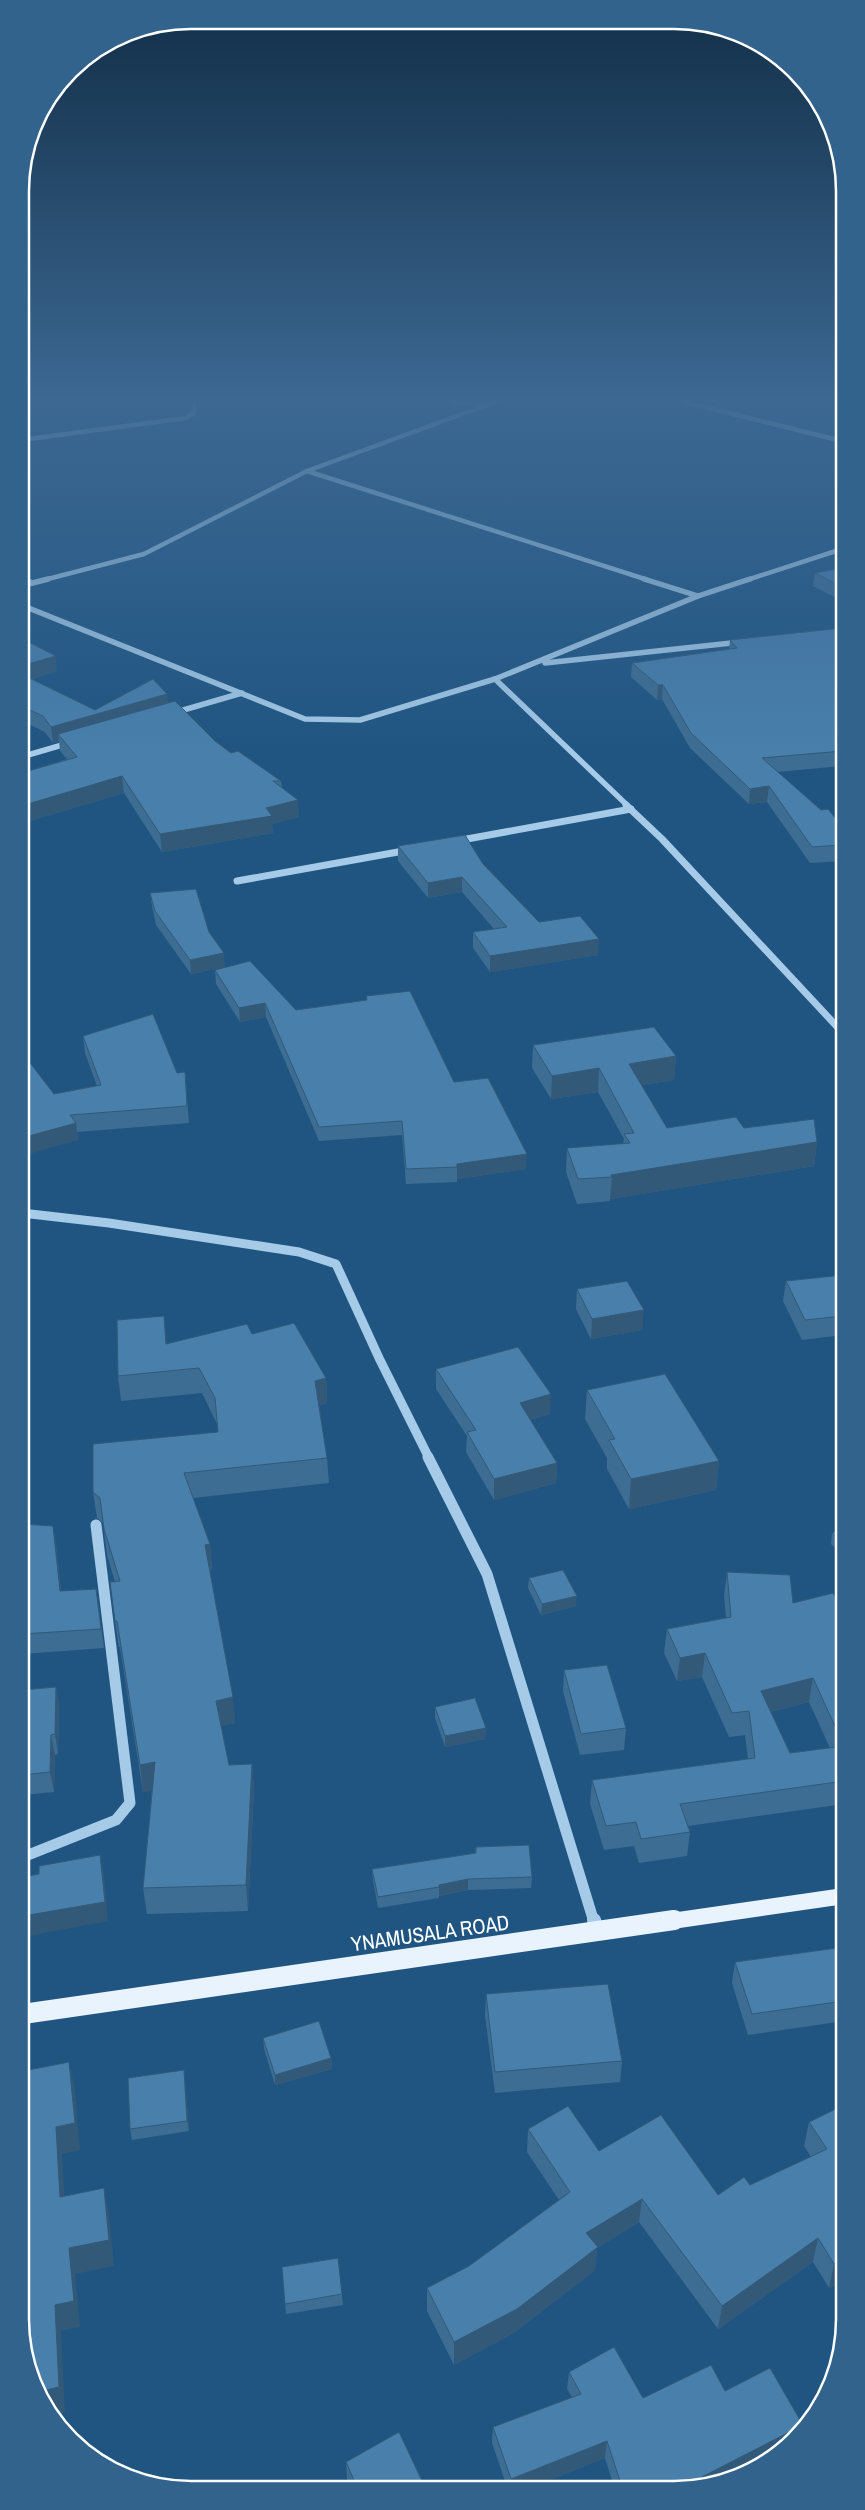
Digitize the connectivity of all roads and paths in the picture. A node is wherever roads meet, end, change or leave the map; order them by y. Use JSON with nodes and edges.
{"nodes":[{"id":1,"x":212,"y":519,"type":"edge"},
{"id":2,"x":457,"y":519,"type":"edge"},
{"id":3,"x":836,"y":551,"type":"edge"},
{"id":4,"x":29,"y":581,"type":"edge"},
{"id":5,"x":32,"y":583,"type":"junction"},
{"id":6,"x":29,"y":584,"type":"edge"},
{"id":7,"x":698,"y":596,"type":"junction"},
{"id":8,"x":29,"y":608,"type":"edge"},
{"id":9,"x":753,"y":641,"type":"edge"},
{"id":10,"x":534,"y":664,"type":"junction"},
{"id":11,"x":495,"y":679,"type":"junction"},
{"id":12,"x":242,"y":694,"type":"junction"},
{"id":13,"x":165,"y":716,"type":"edge"},
{"id":14,"x":79,"y":740,"type":"edge"},
{"id":15,"x":29,"y":755,"type":"edge"},
{"id":16,"x":632,"y":809,"type":"junction"},
{"id":17,"x":448,"y":842,"type":"edge"},
{"id":18,"x":420,"y":848,"type":"edge"},
{"id":19,"x":237,"y":881,"type":"dead end"},
{"id":20,"x":836,"y":1025,"type":"edge"},
{"id":21,"x":29,"y":1214,"type":"edge"},
{"id":22,"x":96,"y":1525,"type":"dead end"},
{"id":23,"x":29,"y":1855,"type":"edge"},
{"id":24,"x":836,"y":1897,"type":"edge"},
{"id":25,"x":597,"y":1931,"type":"junction"},
{"id":26,"x":29,"y":2013,"type":"edge"}],
"edges":[{"from":1,"to":5,"type":"street"},
{"from":2,"to":7,"type":"street"},
{"from":3,"to":7,"type":"street"},
{"from":4,"to":5,"type":"street"},
{"from":5,"to":6,"type":"street"},
{"from":7,"to":10,"type":"street"},
{"from":8,"to":12,"type":"street"},
{"from":9,"to":10,"type":"street"},
{"from":10,"to":11,"type":"street"},
{"from":11,"to":12,"type":"street"},
{"from":11,"to":16,"type":"street"},
{"from":12,"to":13,"type":"street"},
{"from":14,"to":15,"type":"street"},
{"from":16,"to":17,"type":"street"},
{"from":16,"to":20,"type":"street"},
{"from":18,"to":19,"type":"street"},
{"from":21,"to":25,"type":"street"},
{"from":22,"to":23,"type":"street"},
{"from":24,"to":25,"type":"main road","name":"YNAMUSALA ROAD"},
{"from":25,"to":26,"type":"main road","name":"YNAMUSALA ROAD"}]}
